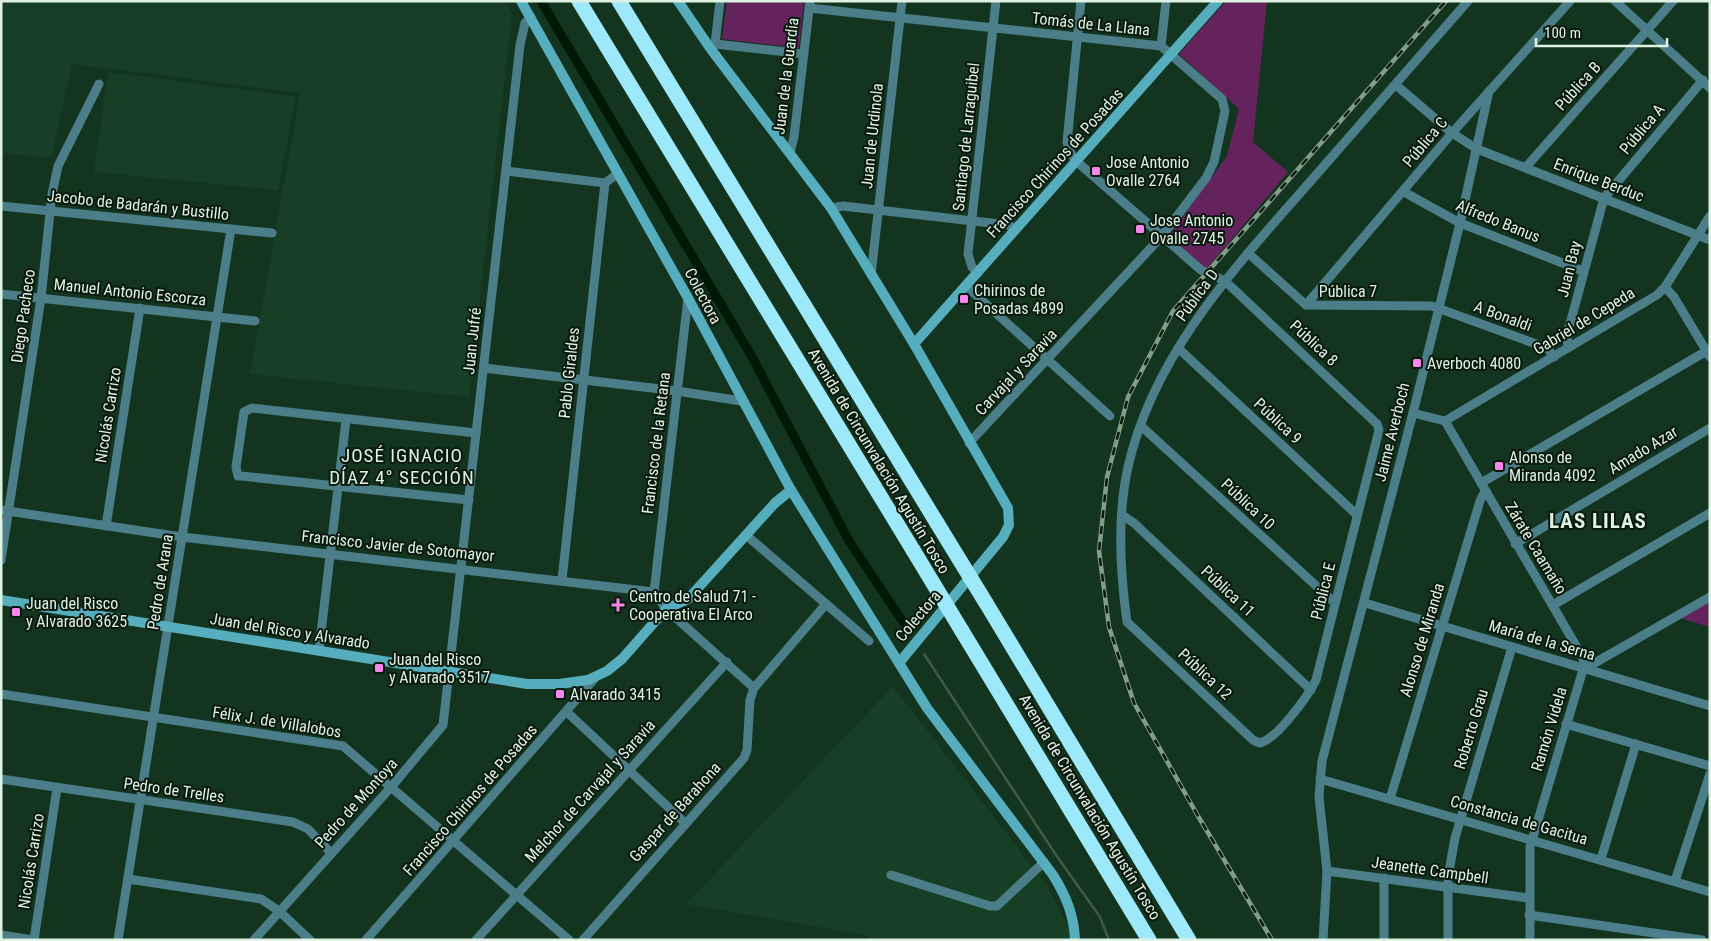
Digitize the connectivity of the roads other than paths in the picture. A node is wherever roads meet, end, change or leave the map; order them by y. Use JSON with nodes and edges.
{"nodes":[{"id":1,"x":521,"y":1,"type":"edge"},
{"id":2,"x":579,"y":1,"type":"edge"},
{"id":3,"x":619,"y":1,"type":"edge"},
{"id":4,"x":678,"y":1,"type":"edge"},
{"id":5,"x":720,"y":1,"type":"edge"},
{"id":6,"x":902,"y":1,"type":"edge"},
{"id":7,"x":996,"y":1,"type":"edge"},
{"id":8,"x":1081,"y":1,"type":"edge"},
{"id":9,"x":1166,"y":1,"type":"edge"},
{"id":10,"x":1218,"y":1,"type":"edge"},
{"id":11,"x":1468,"y":1,"type":"edge"},
{"id":12,"x":1570,"y":1,"type":"edge"},
{"id":13,"x":1615,"y":1,"type":"edge"},
{"id":14,"x":1673,"y":1,"type":"edge"},
{"id":15,"x":810,"y":4,"type":"edge"},
{"id":16,"x":531,"y":17,"type":"junction"},
{"id":17,"x":900,"y":18,"type":"junction"},
{"id":18,"x":993,"y":28,"type":"junction"},
{"id":19,"x":1647,"y":31,"type":"junction"},
{"id":20,"x":1077,"y":37,"type":"junction"},
{"id":21,"x":713,"y":46,"type":"junction"},
{"id":22,"x":1161,"y":46,"type":"junction"},
{"id":23,"x":804,"y":54,"type":"junction"},
{"id":24,"x":1171,"y":55,"type":"junction"},
{"id":25,"x":1703,"y":80,"type":"junction"},
{"id":26,"x":100,"y":84,"type":"dead end"},
{"id":27,"x":1396,"y":85,"type":"junction"},
{"id":28,"x":1710,"y":88,"type":"edge"},
{"id":29,"x":1489,"y":91,"type":"junction"},
{"id":30,"x":1452,"y":134,"type":"junction"},
{"id":31,"x":1477,"y":149,"type":"junction"},
{"id":32,"x":790,"y":153,"type":"junction"},
{"id":33,"x":1075,"y":160,"type":"junction"},
{"id":34,"x":1526,"y":168,"type":"junction"},
{"id":35,"x":506,"y":171,"type":"junction"},
{"id":36,"x":617,"y":174,"type":"junction"},
{"id":37,"x":605,"y":183,"type":"junction"},
{"id":38,"x":1404,"y":192,"type":"junction"},
{"id":39,"x":1604,"y":198,"type":"junction"},
{"id":40,"x":1,"y":206,"type":"edge"},
{"id":41,"x":831,"y":208,"type":"junction"},
{"id":42,"x":879,"y":209,"type":"junction"},
{"id":43,"x":52,"y":211,"type":"junction"},
{"id":44,"x":1710,"y":216,"type":"edge"},
{"id":45,"x":972,"y":221,"type":"junction"},
{"id":46,"x":1460,"y":224,"type":"junction"},
{"id":47,"x":231,"y":229,"type":"junction"},
{"id":48,"x":1016,"y":229,"type":"junction"},
{"id":49,"x":272,"y":233,"type":"dead end"},
{"id":50,"x":1698,"y":235,"type":"junction"},
{"id":51,"x":1162,"y":236,"type":"junction"},
{"id":52,"x":1710,"y":240,"type":"edge"},
{"id":53,"x":1248,"y":253,"type":"junction"},
{"id":54,"x":1583,"y":271,"type":"junction"},
{"id":55,"x":978,"y":272,"type":"junction"},
{"id":56,"x":871,"y":275,"type":"junction"},
{"id":57,"x":1225,"y":280,"type":"junction"},
{"id":58,"x":966,"y":286,"type":"junction"},
{"id":59,"x":1665,"y":287,"type":"junction"},
{"id":60,"x":1,"y":294,"type":"edge"},
{"id":61,"x":41,"y":298,"type":"junction"},
{"id":62,"x":688,"y":298,"type":"junction"},
{"id":63,"x":1306,"y":305,"type":"junction"},
{"id":64,"x":140,"y":308,"type":"junction"},
{"id":65,"x":1438,"y":308,"type":"junction"},
{"id":66,"x":217,"y":317,"type":"junction"},
{"id":67,"x":255,"y":320,"type":"dead end"},
{"id":68,"x":914,"y":344,"type":"junction"},
{"id":69,"x":1178,"y":348,"type":"junction"},
{"id":70,"x":1568,"y":348,"type":"junction"},
{"id":71,"x":1708,"y":352,"type":"edge"},
{"id":72,"x":1554,"y":357,"type":"junction"},
{"id":73,"x":1048,"y":360,"type":"junction"},
{"id":74,"x":484,"y":368,"type":"junction"},
{"id":75,"x":583,"y":380,"type":"junction"},
{"id":76,"x":677,"y":391,"type":"junction"},
{"id":77,"x":742,"y":401,"type":"junction"},
{"id":78,"x":1413,"y":413,"type":"junction"},
{"id":79,"x":1110,"y":416,"type":"dead end"},
{"id":80,"x":346,"y":420,"type":"junction"},
{"id":81,"x":1445,"y":421,"type":"junction"},
{"id":82,"x":1141,"y":426,"type":"junction"},
{"id":83,"x":1710,"y":428,"type":"edge"},
{"id":84,"x":1379,"y":430,"type":"joint"},
{"id":85,"x":476,"y":433,"type":"junction"},
{"id":86,"x":969,"y":443,"type":"junction"},
{"id":87,"x":339,"y":487,"type":"junction"},
{"id":88,"x":1483,"y":487,"type":"junction"},
{"id":89,"x":791,"y":490,"type":"junction"},
{"id":90,"x":469,"y":500,"type":"junction"},
{"id":91,"x":5,"y":511,"type":"edge"},
{"id":92,"x":1710,"y":513,"type":"edge"},
{"id":93,"x":1122,"y":515,"type":"junction"},
{"id":94,"x":1357,"y":515,"type":"junction"},
{"id":95,"x":106,"y":526,"type":"junction"},
{"id":96,"x":746,"y":535,"type":"junction"},
{"id":97,"x":182,"y":537,"type":"junction"},
{"id":98,"x":1515,"y":544,"type":"junction"},
{"id":99,"x":331,"y":554,"type":"junction"},
{"id":100,"x":1,"y":560,"type":"edge"},
{"id":101,"x":461,"y":568,"type":"junction"},
{"id":102,"x":562,"y":580,"type":"junction"},
{"id":103,"x":654,"y":592,"type":"junction"},
{"id":104,"x":1710,"y":597,"type":"edge"},
{"id":105,"x":1,"y":600,"type":"edge"},
{"id":106,"x":1335,"y":603,"type":"junction"},
{"id":107,"x":826,"y":604,"type":"junction"},
{"id":108,"x":1365,"y":604,"type":"junction"},
{"id":109,"x":1553,"y":605,"type":"junction"},
{"id":110,"x":666,"y":609,"type":"junction"},
{"id":111,"x":1127,"y":622,"type":"joint"},
{"id":112,"x":1442,"y":626,"type":"junction"},
{"id":113,"x":169,"y":627,"type":"junction"},
{"id":114,"x":869,"y":641,"type":"dead end"},
{"id":115,"x":1512,"y":646,"type":"junction"},
{"id":116,"x":319,"y":650,"type":"junction"},
{"id":117,"x":727,"y":662,"type":"junction"},
{"id":118,"x":899,"y":662,"type":"junction"},
{"id":119,"x":1586,"y":668,"type":"junction"},
{"id":120,"x":449,"y":671,"type":"junction"},
{"id":121,"x":595,"y":678,"type":"junction"},
{"id":122,"x":754,"y":688,"type":"junction"},
{"id":123,"x":1311,"y":690,"type":"junction"},
{"id":124,"x":1,"y":694,"type":"edge"},
{"id":125,"x":1710,"y":706,"type":"edge"},
{"id":126,"x":567,"y":712,"type":"junction"},
{"id":127,"x":154,"y":718,"type":"junction"},
{"id":128,"x":1566,"y":724,"type":"junction"},
{"id":129,"x":1265,"y":742,"type":"joint"},
{"id":130,"x":1636,"y":744,"type":"junction"},
{"id":131,"x":1710,"y":766,"type":"edge"},
{"id":132,"x":629,"y":770,"type":"junction"},
{"id":133,"x":1710,"y":774,"type":"edge"},
{"id":134,"x":1,"y":779,"type":"edge"},
{"id":135,"x":1320,"y":779,"type":"junction"},
{"id":136,"x":392,"y":786,"type":"junction"},
{"id":137,"x":57,"y":788,"type":"junction"},
{"id":138,"x":140,"y":800,"type":"junction"},
{"id":139,"x":1390,"y":800,"type":"junction"},
{"id":140,"x":1459,"y":820,"type":"junction"},
{"id":141,"x":685,"y":823,"type":"junction"},
{"id":142,"x":1081,"y":827,"type":"junction"},
{"id":143,"x":1532,"y":839,"type":"junction"},
{"id":144,"x":455,"y":840,"type":"junction"},
{"id":145,"x":331,"y":853,"type":"junction"},
{"id":146,"x":1601,"y":859,"type":"junction"},
{"id":147,"x":1044,"y":862,"type":"junction"},
{"id":148,"x":1327,"y":871,"type":"junction"},
{"id":149,"x":891,"y":875,"type":"dead end"},
{"id":150,"x":1384,"y":878,"type":"junction"},
{"id":151,"x":128,"y":879,"type":"junction"},
{"id":152,"x":1675,"y":882,"type":"junction"},
{"id":153,"x":1447,"y":888,"type":"junction"},
{"id":154,"x":1710,"y":892,"type":"edge"},
{"id":155,"x":517,"y":894,"type":"junction"},
{"id":156,"x":1529,"y":898,"type":"junction"},
{"id":157,"x":279,"y":911,"type":"junction"},
{"id":158,"x":1530,"y":915,"type":"junction"},
{"id":159,"x":1,"y":935,"type":"edge"},
{"id":160,"x":34,"y":940,"type":"edge"},
{"id":161,"x":118,"y":940,"type":"edge"},
{"id":162,"x":254,"y":940,"type":"edge"},
{"id":163,"x":310,"y":940,"type":"edge"},
{"id":164,"x":366,"y":940,"type":"edge"},
{"id":165,"x":476,"y":940,"type":"edge"},
{"id":166,"x":569,"y":940,"type":"edge"},
{"id":167,"x":582,"y":940,"type":"edge"},
{"id":168,"x":1075,"y":940,"type":"edge"},
{"id":169,"x":1137,"y":940,"type":"edge"},
{"id":170,"x":1149,"y":940,"type":"edge"},
{"id":171,"x":1189,"y":940,"type":"edge"},
{"id":172,"x":1323,"y":940,"type":"edge"},
{"id":173,"x":1384,"y":940,"type":"edge"},
{"id":174,"x":1448,"y":940,"type":"edge"},
{"id":175,"x":1530,"y":940,"type":"edge"},
{"id":176,"x":1702,"y":940,"type":"edge"}],
"edges":[{"from":1,"to":16,"type":"main road","name":"Colectora"},
{"from":2,"to":142,"type":"highway","name":"Avenida de Circunvalación Agustín Tosco","bridge":true},
{"from":3,"to":171,"type":"highway","name":"Avenida de Circunvalación Agustín Tosco","bridge":true},
{"from":4,"to":21,"type":"main road","name":"Colectora"},
{"from":5,"to":21,"type":"street"},
{"from":6,"to":17,"type":"street","name":"Juan de Urdinola"},
{"from":7,"to":18,"type":"street","name":"Santiago de Larraguibel"},
{"from":8,"to":20,"type":"street"},
{"from":9,"to":22,"type":"street"},
{"from":10,"to":24,"type":"main road","name":"Francisco Chirinos de Posadas"},
{"from":11,"to":27,"type":"street","name":"Pública D"},
{"from":12,"to":29,"type":"street","name":"Pública C"},
{"from":13,"to":19,"type":"street"},
{"from":14,"to":19,"type":"street","name":"Pública B"},
{"from":15,"to":17,"type":"street","name":"Tomás de La Llana"},
{"from":15,"to":23,"type":"street","name":"Juan de la Guardia"},
{"from":16,"to":35,"type":"street","name":"Juan Jufré"},
{"from":16,"to":36,"type":"main road","name":"Colectora"},
{"from":17,"to":18,"type":"street","name":"Tomás de La Llana"},
{"from":17,"to":42,"type":"street","name":"Juan de Urdinola"},
{"from":18,"to":20,"type":"street","name":"Tomás de La Llana"},
{"from":18,"to":45,"type":"street","name":"Santiago de Larraguibel"},
{"from":19,"to":25,"type":"street"},
{"from":19,"to":34,"type":"street","name":"Pública B"},
{"from":20,"to":22,"type":"street","name":"Tomás de La Llana"},
{"from":20,"to":33,"type":"street"},
{"from":21,"to":23,"type":"street"},
{"from":21,"to":32,"type":"main road","name":"Colectora"},
{"from":22,"to":24,"type":"street"},
{"from":23,"to":32,"type":"street","name":"Juan de la Guardia"},
{"from":24,"to":33,"type":"main road","name":"Francisco Chirinos de Posadas"},
{"from":24,"to":51,"type":"street","name":"Carvajal y Saravia"},
{"from":25,"to":28,"type":"street"},
{"from":25,"to":39,"type":"street","name":"Pública A"},
{"from":26,"to":43,"type":"street","name":"Diego Pacheco"},
{"from":27,"to":30,"type":"street","name":"Enrique Berduc"},
{"from":27,"to":53,"type":"street","name":"Pública D"},
{"from":29,"to":30,"type":"street","name":"Pública C"},
{"from":29,"to":31,"type":"street","name":"Jaime Averboch"},
{"from":30,"to":31,"type":"street","name":"Enrique Berduc"},
{"from":30,"to":38,"type":"street","name":"Pública C"},
{"from":31,"to":34,"type":"street","name":"Enrique Berduc"},
{"from":31,"to":46,"type":"street","name":"Jaime Averboch"},
{"from":32,"to":41,"type":"main road","name":"Colectora"},
{"from":33,"to":48,"type":"main road","name":"Francisco Chirinos de Posadas"},
{"from":33,"to":51,"type":"street"},
{"from":34,"to":39,"type":"street","name":"Enrique Berduc"},
{"from":35,"to":37,"type":"street"},
{"from":35,"to":74,"type":"street","name":"Juan Jufré"},
{"from":36,"to":37,"type":"street"},
{"from":36,"to":62,"type":"main road","name":"Colectora"},
{"from":37,"to":75,"type":"street","name":"Pablo Giraldes"},
{"from":38,"to":46,"type":"street","name":"Alfredo Banus"},
{"from":38,"to":63,"type":"street","name":"Pública C"},
{"from":39,"to":50,"type":"street","name":"Enrique Berduc"},
{"from":39,"to":54,"type":"street","name":"Juan Bay"},
{"from":40,"to":43,"type":"street","name":"Jacobo de Badarán y Bustillo"},
{"from":41,"to":42,"type":"street"},
{"from":41,"to":56,"type":"main road","name":"Colectora"},
{"from":42,"to":45,"type":"street"},
{"from":42,"to":56,"type":"street","name":"Juan de Urdinola"},
{"from":43,"to":47,"type":"street","name":"Jacobo de Badarán y Bustillo"},
{"from":43,"to":61,"type":"street","name":"Diego Pacheco"},
{"from":44,"to":50,"type":"street","name":"Gabriel de Cepeda"},
{"from":45,"to":48,"type":"street"},
{"from":45,"to":55,"type":"street","name":"Santiago de Larraguibel"},
{"from":46,"to":54,"type":"street","name":"Alfredo Banus"},
{"from":46,"to":65,"type":"street","name":"Jaime Averboch"},
{"from":47,"to":49,"type":"street","name":"Jacobo de Badarán y Bustillo"},
{"from":47,"to":66,"type":"street","name":"Pedro de Arana"},
{"from":48,"to":55,"type":"main road","name":"Francisco Chirinos de Posadas"},
{"from":50,"to":52,"type":"street","name":"Enrique Berduc"},
{"from":50,"to":59,"type":"street","name":"Gabriel de Cepeda"},
{"from":51,"to":57,"type":"street"},
{"from":51,"to":73,"type":"street","name":"Carvajal y Saravia"},
{"from":53,"to":57,"type":"street","name":"Pública D"},
{"from":53,"to":63,"type":"street","name":"Pública 7"},
{"from":54,"to":70,"type":"street","name":"Juan Bay"},
{"from":55,"to":58,"type":"main road","name":"Francisco Chirinos de Posadas"},
{"from":56,"to":68,"type":"main road","name":"Colectora"},
{"from":57,"to":69,"type":"street","name":"Pública D"},
{"from":57,"to":84,"type":"street","name":"Pública 8"},
{"from":58,"to":68,"type":"main road","name":"Francisco Chirinos de Posadas"},
{"from":58,"to":73,"type":"street"},
{"from":59,"to":70,"type":"street","name":"Gabriel de Cepeda"},
{"from":59,"to":71,"type":"street"},
{"from":60,"to":61,"type":"street","name":"Manuel Antonio Escorza"},
{"from":61,"to":64,"type":"street","name":"Manuel Antonio Escorza"},
{"from":61,"to":91,"type":"street","name":"Diego Pacheco"},
{"from":62,"to":76,"type":"street","name":"Francisco de la Retana"},
{"from":62,"to":77,"type":"main road","name":"Colectora"},
{"from":63,"to":65,"type":"street","name":"Pública 7"},
{"from":64,"to":66,"type":"street","name":"Manuel Antonio Escorza"},
{"from":64,"to":95,"type":"street","name":"Nicolás Carrizo"},
{"from":65,"to":72,"type":"street","name":"A Bonaldi"},
{"from":65,"to":78,"type":"street","name":"Jaime Averboch"},
{"from":66,"to":67,"type":"street","name":"Manuel Antonio Escorza"},
{"from":66,"to":97,"type":"street","name":"Pedro de Arana"},
{"from":68,"to":86,"type":"main road","name":"Colectora"},
{"from":69,"to":82,"type":"street","name":"Pública D"},
{"from":69,"to":94,"type":"street","name":"Pública 9"},
{"from":70,"to":72,"type":"street","name":"Gabriel de Cepeda"},
{"from":71,"to":88,"type":"street"},
{"from":72,"to":81,"type":"street","name":"Gabriel de Cepeda"},
{"from":73,"to":79,"type":"street"},
{"from":73,"to":86,"type":"street","name":"Carvajal y Saravia"},
{"from":74,"to":75,"type":"street"},
{"from":74,"to":85,"type":"street","name":"Juan Jufré"},
{"from":75,"to":76,"type":"street"},
{"from":75,"to":102,"type":"street","name":"Pablo Giraldes"},
{"from":76,"to":77,"type":"street"},
{"from":76,"to":103,"type":"street","name":"Francisco de la Retana"},
{"from":77,"to":89,"type":"main road","name":"Colectora"},
{"from":78,"to":81,"type":"street"},
{"from":78,"to":108,"type":"street","name":"Jaime Averboch"},
{"from":80,"to":85,"type":"street"},
{"from":80,"to":87,"type":"street"},
{"from":80,"to":87,"type":"street"},
{"from":81,"to":88,"type":"street","name":"Zárate Caamaño"},
{"from":82,"to":93,"type":"street","name":"Pública D"},
{"from":82,"to":106,"type":"street","name":"Pública 10"},
{"from":83,"to":98,"type":"street","name":"Amado Azar"},
{"from":84,"to":94,"type":"street","name":"Pública E"},
{"from":85,"to":90,"type":"street","name":"Juan Jufré"},
{"from":86,"to":118,"type":"main road","name":"Colectora"},
{"from":87,"to":90,"type":"street"},
{"from":87,"to":99,"type":"street"},
{"from":88,"to":98,"type":"street","name":"Zárate Caamaño"},
{"from":88,"to":112,"type":"street","name":"Alonso de Miranda"},
{"from":89,"to":96,"type":"main road"},
{"from":89,"to":118,"type":"main road","name":"Colectora"},
{"from":90,"to":101,"type":"street","name":"Juan Jufré"},
{"from":91,"to":95,"type":"street","name":"Francisco Javier de Sotomayor"},
{"from":91,"to":100,"type":"street","name":"Diego Pacheco"},
{"from":92,"to":109,"type":"street"},
{"from":93,"to":111,"type":"street","name":"Pública D"},
{"from":93,"to":123,"type":"street","name":"Pública 11"},
{"from":94,"to":106,"type":"street","name":"Pública E"},
{"from":95,"to":97,"type":"street","name":"Francisco Javier de Sotomayor"},
{"from":96,"to":107,"type":"street"},
{"from":96,"to":110,"type":"main road"},
{"from":97,"to":99,"type":"street","name":"Francisco Javier de Sotomayor"},
{"from":97,"to":113,"type":"street","name":"Pedro de Arana"},
{"from":98,"to":109,"type":"street","name":"Zárate Caamaño"},
{"from":99,"to":101,"type":"street","name":"Francisco Javier de Sotomayor"},
{"from":99,"to":116,"type":"street"},
{"from":101,"to":102,"type":"street","name":"Francisco Javier de Sotomayor"},
{"from":101,"to":120,"type":"street","name":"Juan Jufré"},
{"from":102,"to":103,"type":"street","name":"Francisco Javier de Sotomayor"},
{"from":103,"to":110,"type":"street"},
{"from":104,"to":119,"type":"street"},
{"from":105,"to":113,"type":"main road","name":"Juan del Risco y Alvarado"},
{"from":106,"to":123,"type":"street","name":"Pública E"},
{"from":107,"to":114,"type":"street"},
{"from":107,"to":122,"type":"street"},
{"from":108,"to":112,"type":"street","name":"María de la Serna"},
{"from":108,"to":135,"type":"street","name":"Jaime Averboch"},
{"from":109,"to":119,"type":"street","name":"Zárate Caamaño"},
{"from":110,"to":117,"type":"street"},
{"from":110,"to":121,"type":"main road","name":"Juan del Risco y Alvarado"},
{"from":111,"to":129,"type":"street","name":"Pública 12"},
{"from":112,"to":115,"type":"street","name":"María de la Serna"},
{"from":112,"to":139,"type":"street","name":"Alonso de Miranda"},
{"from":113,"to":116,"type":"main road","name":"Juan del Risco y Alvarado"},
{"from":113,"to":127,"type":"street","name":"Pedro de Arana"},
{"from":115,"to":119,"type":"street","name":"María de la Serna"},
{"from":115,"to":140,"type":"street","name":"Roberto Grau"},
{"from":116,"to":120,"type":"main road","name":"Juan del Risco y Alvarado"},
{"from":117,"to":122,"type":"street"},
{"from":117,"to":132,"type":"street","name":"Melchor de Carvajal y Saravia"},
{"from":118,"to":147,"type":"main road"},
{"from":119,"to":125,"type":"street","name":"María de la Serna"},
{"from":119,"to":128,"type":"street","name":"Ramón Videla"},
{"from":120,"to":121,"type":"main road","name":"Juan del Risco y Alvarado"},
{"from":120,"to":136,"type":"street","name":"Pedro de Montoya"},
{"from":121,"to":126,"type":"street","name":"Francisco Chirinos de Posadas"},
{"from":122,"to":141,"type":"street","name":"Gaspar de Barahona"},
{"from":123,"to":129,"type":"street","name":"Pública E"},
{"from":124,"to":127,"type":"street","name":"Félix J. de Villalobos"},
{"from":126,"to":132,"type":"street"},
{"from":126,"to":144,"type":"street","name":"Francisco Chirinos de Posadas"},
{"from":127,"to":136,"type":"street","name":"Félix J. de Villalobos"},
{"from":127,"to":138,"type":"street","name":"Pedro de Arana"},
{"from":128,"to":130,"type":"street"},
{"from":128,"to":143,"type":"street","name":"Ramón Videla"},
{"from":130,"to":131,"type":"street"},
{"from":130,"to":146,"type":"street"},
{"from":132,"to":141,"type":"street"},
{"from":132,"to":155,"type":"street","name":"Melchor de Carvajal y Saravia"},
{"from":133,"to":152,"type":"street"},
{"from":134,"to":137,"type":"street","name":"Pedro de Trelles"},
{"from":135,"to":139,"type":"street","name":"Constancia de Gacitua"},
{"from":135,"to":148,"type":"street","name":"Jaime Averboch"},
{"from":136,"to":144,"type":"street","name":"Félix J. de Villalobos"},
{"from":136,"to":145,"type":"street","name":"Pedro de Montoya"},
{"from":137,"to":138,"type":"street","name":"Pedro de Trelles"},
{"from":137,"to":160,"type":"street","name":"Nicolás Carrizo"},
{"from":138,"to":145,"type":"street","name":"Pedro de Trelles"},
{"from":138,"to":151,"type":"street","name":"Pedro de Arana"},
{"from":139,"to":140,"type":"street","name":"Constancia de Gacitua"},
{"from":140,"to":143,"type":"street","name":"Constancia de Gacitua"},
{"from":140,"to":153,"type":"street","name":"Roberto Grau"},
{"from":141,"to":167,"type":"street","name":"Gaspar de Barahona"},
{"from":142,"to":169,"type":"highway"},
{"from":142,"to":170,"type":"highway","name":"Avenida de Circunvalación Agustín Tosco"},
{"from":143,"to":146,"type":"street","name":"Constancia de Gacitua"},
{"from":143,"to":156,"type":"street","name":"Ramón Videla"},
{"from":144,"to":155,"type":"street","name":"Félix J. de Villalobos"},
{"from":144,"to":164,"type":"street","name":"Francisco Chirinos de Posadas"},
{"from":145,"to":157,"type":"street","name":"Pedro de Montoya"},
{"from":146,"to":152,"type":"street","name":"Constancia de Gacitua"},
{"from":147,"to":149,"type":"street"},
{"from":147,"to":168,"type":"main road"},
{"from":148,"to":150,"type":"street","name":"Jeanette Campbell"},
{"from":148,"to":172,"type":"street","name":"Jaime Averboch"},
{"from":150,"to":153,"type":"street","name":"Jeanette Campbell"},
{"from":150,"to":173,"type":"street"},
{"from":151,"to":157,"type":"street"},
{"from":151,"to":161,"type":"street","name":"Pedro de Arana"},
{"from":152,"to":154,"type":"street","name":"Constancia de Gacitua"},
{"from":153,"to":156,"type":"street","name":"Jeanette Campbell"},
{"from":153,"to":174,"type":"street","name":"Roberto Grau"},
{"from":155,"to":165,"type":"street","name":"Melchor de Carvajal y Saravia"},
{"from":155,"to":166,"type":"street","name":"Félix J. de Villalobos"},
{"from":156,"to":158,"type":"street","name":"Ramón Videla"},
{"from":157,"to":162,"type":"street","name":"Pedro de Montoya"},
{"from":157,"to":163,"type":"street"},
{"from":158,"to":175,"type":"street","name":"Ramón Videla"},
{"from":158,"to":176,"type":"street"},
{"from":159,"to":160,"type":"street"}]}
